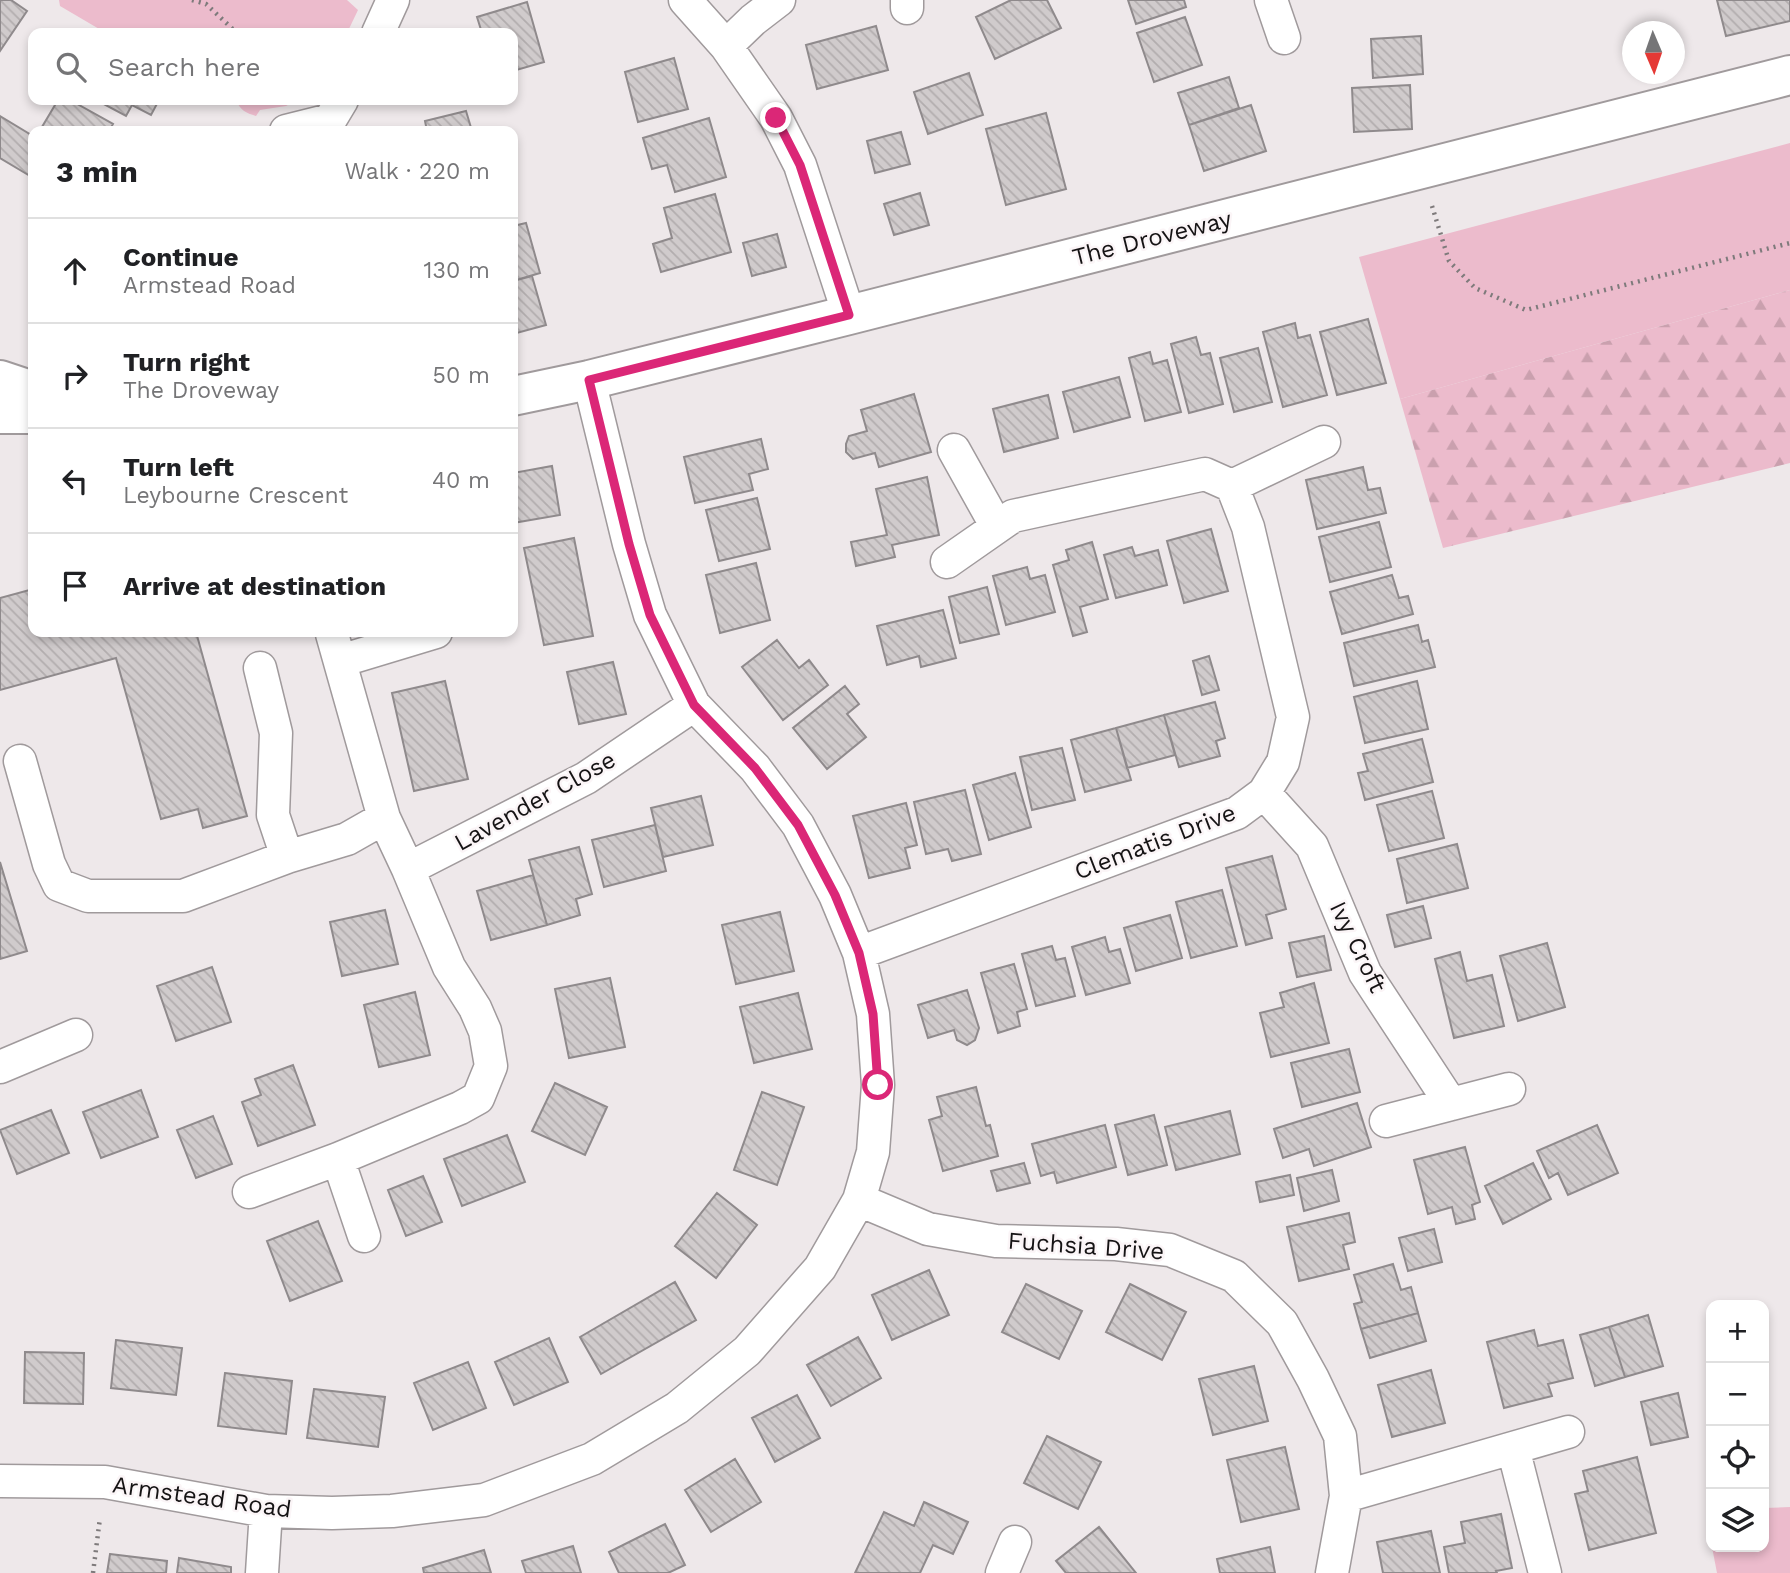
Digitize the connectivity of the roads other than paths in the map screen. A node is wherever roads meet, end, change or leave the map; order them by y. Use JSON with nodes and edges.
{"nodes":[{"id":1,"x":393,"y":0,"type":"edge"},
{"id":2,"x":685,"y":0,"type":"edge"},
{"id":3,"x":779,"y":0,"type":"edge"},
{"id":4,"x":1271,"y":0,"type":"edge"},
{"id":5,"x":380,"y":28,"type":"edge"},
{"id":6,"x":1284,"y":38,"type":"dead end"},
{"id":7,"x":726,"y":46,"type":"junction"},
{"id":8,"x":1790,"y":75,"type":"edge"},
{"id":9,"x":335,"y":117,"type":"edge"},
{"id":10,"x":304,"y":126,"type":"edge"},
{"id":11,"x":849,"y":315,"type":"junction"},
{"id":12,"x":0,"y":380,"type":"edge"},
{"id":13,"x":589,"y":380,"type":"junction"},
{"id":14,"x":28,"y":389,"type":"edge"},
{"id":15,"x":518,"y":395,"type":"edge"},
{"id":16,"x":0,"y":414,"type":"edge"},
{"id":17,"x":28,"y":414,"type":"edge"},
{"id":18,"x":1324,"y":442,"type":"dead end"},
{"id":19,"x":954,"y":450,"type":"dead end"},
{"id":20,"x":1232,"y":486,"type":"junction"},
{"id":21,"x":997,"y":527,"type":"junction"},
{"id":22,"x":947,"y":562,"type":"dead end"},
{"id":23,"x":405,"y":637,"type":"edge"},
{"id":24,"x":260,"y":668,"type":"dead end"},
{"id":25,"x":694,"y":705,"type":"junction"},
{"id":26,"x":20,"y":761,"type":"dead end"},
{"id":27,"x":1264,"y":793,"type":"junction"},
{"id":28,"x":384,"y":818,"type":"junction"},
{"id":29,"x":288,"y":857,"type":"junction"},
{"id":30,"x":408,"y":869,"type":"junction"},
{"id":31,"x":859,"y":953,"type":"junction"},
{"id":32,"x":76,"y":1035,"type":"dead end"},
{"id":33,"x":0,"y":1067,"type":"edge"},
{"id":34,"x":1509,"y":1089,"type":"dead end"},
{"id":35,"x":1451,"y":1104,"type":"junction"},
{"id":36,"x":1386,"y":1121,"type":"dead end"},
{"id":37,"x":338,"y":1159,"type":"junction"},
{"id":38,"x":249,"y":1192,"type":"dead end"},
{"id":39,"x":859,"y":1200,"type":"junction"},
{"id":40,"x":364,"y":1236,"type":"dead end"},
{"id":41,"x":1567,"y":1432,"type":"dead end"},
{"id":42,"x":1513,"y":1448,"type":"junction"},
{"id":43,"x":0,"y":1481,"type":"edge"},
{"id":44,"x":1346,"y":1496,"type":"junction"},
{"id":45,"x":266,"y":1511,"type":"junction"},
{"id":46,"x":1015,"y":1542,"type":"dead end"},
{"id":47,"x":262,"y":1573,"type":"edge"},
{"id":48,"x":1002,"y":1573,"type":"edge"},
{"id":49,"x":1332,"y":1573,"type":"edge"},
{"id":50,"x":1545,"y":1573,"type":"edge"}],
"edges":[{"from":1,"to":5,"type":"street"},
{"from":2,"to":7,"type":"street"},
{"from":3,"to":7,"type":"street"},
{"from":4,"to":6,"type":"street"},
{"from":7,"to":11,"type":"street"},
{"from":8,"to":11,"type":"street","name":"The Droveway"},
{"from":9,"to":10,"type":"street"},
{"from":11,"to":13,"type":"street","name":"The Droveway"},
{"from":12,"to":14,"type":"street"},
{"from":13,"to":15,"type":"street","name":"The Droveway"},
{"from":13,"to":25,"type":"street","name":"Armstead Road"},
{"from":16,"to":17,"type":"street"},
{"from":18,"to":20,"type":"street"},
{"from":19,"to":21,"type":"street"},
{"from":20,"to":21,"type":"street"},
{"from":20,"to":27,"type":"street","name":"Clematis Drive"},
{"from":21,"to":22,"type":"street"},
{"from":23,"to":28,"type":"street"},
{"from":24,"to":29,"type":"street"},
{"from":25,"to":30,"type":"street","name":"Lavender Close"},
{"from":25,"to":31,"type":"street","name":"Armstead Road"},
{"from":26,"to":29,"type":"street"},
{"from":27,"to":31,"type":"street","name":"Clematis Drive"},
{"from":27,"to":35,"type":"street","name":"Ivy Croft"},
{"from":28,"to":29,"type":"street"},
{"from":28,"to":30,"type":"street"},
{"from":30,"to":37,"type":"street"},
{"from":31,"to":39,"type":"street","name":"Armstead Road"},
{"from":32,"to":33,"type":"street"},
{"from":34,"to":35,"type":"street"},
{"from":35,"to":36,"type":"street"},
{"from":37,"to":38,"type":"street"},
{"from":37,"to":40,"type":"street"},
{"from":39,"to":44,"type":"street","name":"Fuchsia Drive"},
{"from":39,"to":45,"type":"street","name":"Armstead Road"},
{"from":41,"to":42,"type":"street"},
{"from":42,"to":44,"type":"street"},
{"from":42,"to":50,"type":"street"},
{"from":43,"to":45,"type":"street","name":"Armstead Road"},
{"from":44,"to":49,"type":"street","name":"Fuchsia Drive"},
{"from":45,"to":47,"type":"street"},
{"from":46,"to":48,"type":"street"}]}
